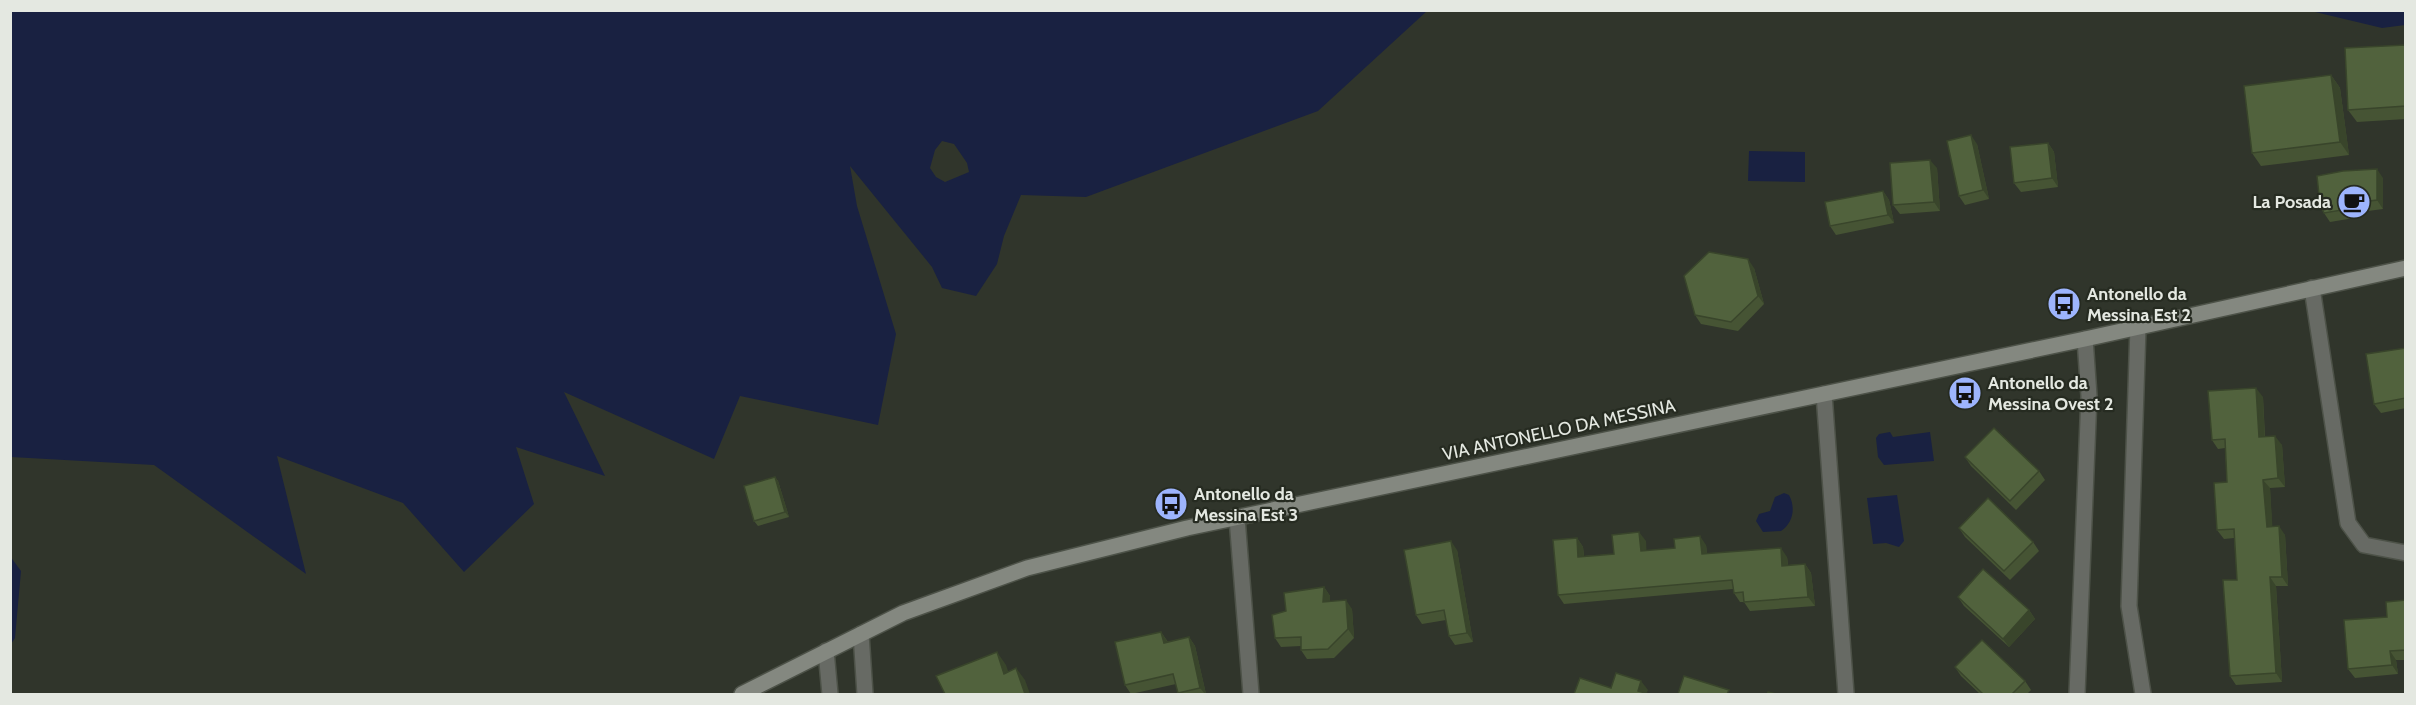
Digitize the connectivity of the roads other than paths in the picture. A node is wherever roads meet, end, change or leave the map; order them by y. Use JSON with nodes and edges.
{"nodes":[{"id":1,"x":2406,"y":268,"type":"edge"},
{"id":2,"x":2312,"y":288,"type":"junction"},
{"id":3,"x":2138,"y":327,"type":"junction"},
{"id":4,"x":2085,"y":339,"type":"junction"},
{"id":5,"x":1824,"y":394,"type":"junction"},
{"id":6,"x":1237,"y":518,"type":"junction"},
{"id":7,"x":2406,"y":554,"type":"edge"},
{"id":8,"x":861,"y":634,"type":"junction"},
{"id":9,"x":826,"y":651,"type":"junction"},
{"id":10,"x":742,"y":694,"type":"edge"},
{"id":11,"x":830,"y":694,"type":"edge"},
{"id":12,"x":865,"y":694,"type":"edge"},
{"id":13,"x":1251,"y":694,"type":"edge"},
{"id":14,"x":1846,"y":694,"type":"edge"},
{"id":15,"x":2078,"y":694,"type":"edge"},
{"id":16,"x":2143,"y":694,"type":"edge"}],
"edges":[{"from":1,"to":2,"type":"main road","name":"VIA ANTONELLO DA MESSINA"},
{"from":2,"to":3,"type":"main road","name":"VIA ANTONELLO DA MESSINA"},
{"from":2,"to":7,"type":"lane"},
{"from":3,"to":4,"type":"main road","name":"VIA ANTONELLO DA MESSINA"},
{"from":3,"to":16,"type":"lane"},
{"from":4,"to":5,"type":"main road","name":"VIA ANTONELLO DA MESSINA"},
{"from":4,"to":15,"type":"lane"},
{"from":5,"to":6,"type":"main road","name":"VIA ANTONELLO DA MESSINA"},
{"from":5,"to":14,"type":"lane"},
{"from":6,"to":8,"type":"main road","name":"VIA ANTONELLO DA MESSINA"},
{"from":6,"to":13,"type":"lane"},
{"from":8,"to":9,"type":"main road","name":"VIA ANTONELLO DA MESSINA"},
{"from":8,"to":12,"type":"lane"},
{"from":9,"to":10,"type":"main road","name":"VIA ANTONELLO DA MESSINA"},
{"from":9,"to":11,"type":"lane"}]}
